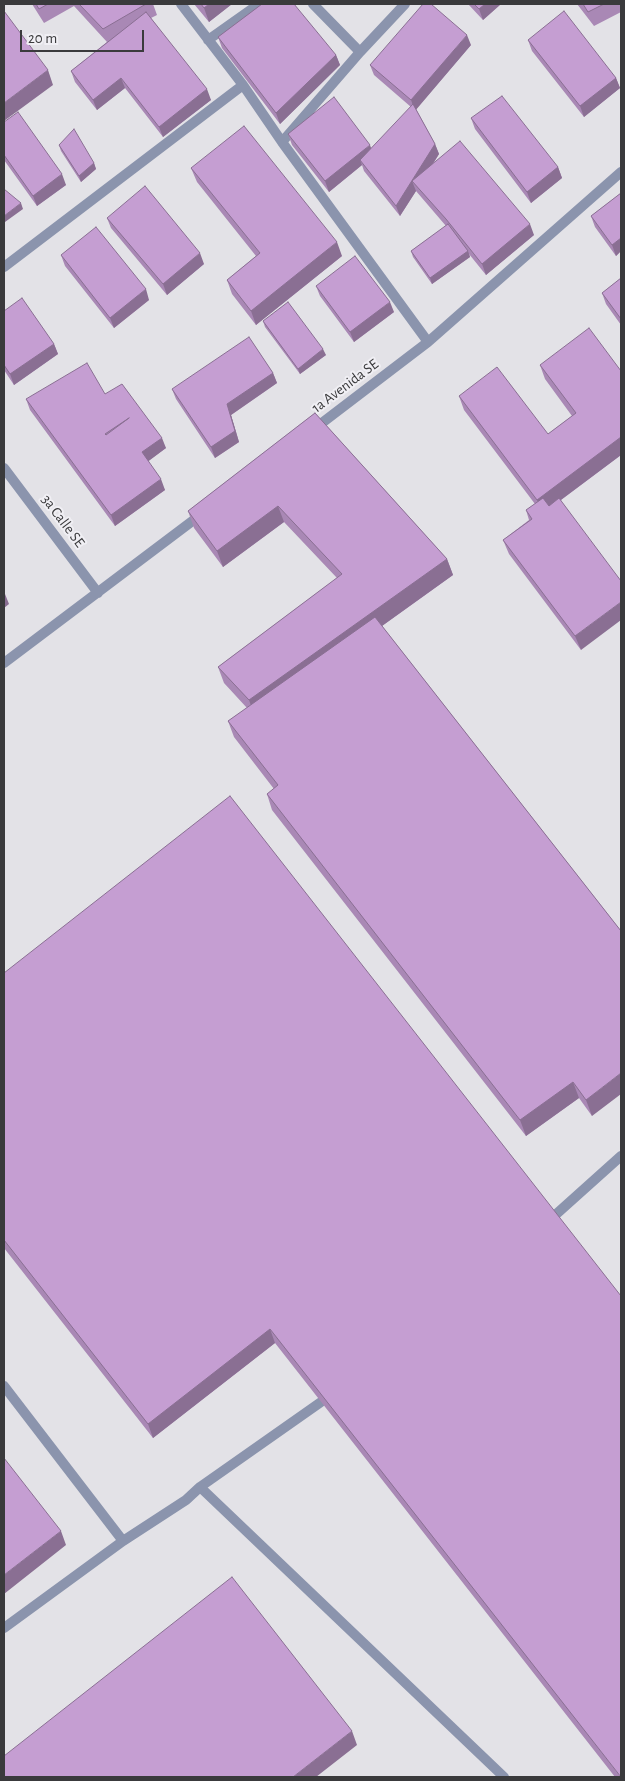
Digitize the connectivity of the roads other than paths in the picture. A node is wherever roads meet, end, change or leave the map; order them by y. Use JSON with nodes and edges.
{"nodes":[{"id":1,"x":181,"y":4,"type":"edge"},
{"id":2,"x":259,"y":4,"type":"edge"},
{"id":3,"x":313,"y":4,"type":"edge"},
{"id":4,"x":405,"y":4,"type":"edge"},
{"id":5,"x":208,"y":40,"type":"junction"},
{"id":6,"x":360,"y":52,"type":"junction"},
{"id":7,"x":243,"y":85,"type":"junction"},
{"id":8,"x":282,"y":142,"type":"junction"},
{"id":9,"x":621,"y":172,"type":"edge"},
{"id":10,"x":4,"y":267,"type":"edge"},
{"id":11,"x":428,"y":342,"type":"junction"},
{"id":12,"x":302,"y":438,"type":"edge"},
{"id":13,"x":4,"y":468,"type":"edge"},
{"id":14,"x":208,"y":509,"type":"edge"},
{"id":15,"x":98,"y":593,"type":"junction"},
{"id":16,"x":4,"y":663,"type":"edge"},
{"id":17,"x":621,"y":1156,"type":"edge"},
{"id":18,"x":553,"y":1217,"type":"edge"},
{"id":19,"x":4,"y":1386,"type":"edge"},
{"id":20,"x":321,"y":1402,"type":"edge"},
{"id":21,"x":200,"y":1487,"type":"junction"},
{"id":22,"x":123,"y":1541,"type":"junction"},
{"id":23,"x":4,"y":1628,"type":"edge"},
{"id":24,"x":504,"y":1777,"type":"edge"}],
"edges":[{"from":1,"to":5,"type":"street"},
{"from":2,"to":5,"type":"street"},
{"from":3,"to":6,"type":"street"},
{"from":4,"to":6,"type":"street"},
{"from":5,"to":7,"type":"street"},
{"from":6,"to":8,"type":"street"},
{"from":7,"to":8,"type":"street"},
{"from":7,"to":10,"type":"street"},
{"from":8,"to":11,"type":"street"},
{"from":9,"to":11,"type":"street","name":"1a Avenida SE"},
{"from":11,"to":12,"type":"street","name":"1a Avenida SE"},
{"from":13,"to":15,"type":"street","name":"3a Calle SE"},
{"from":14,"to":15,"type":"street"},
{"from":15,"to":16,"type":"street"},
{"from":17,"to":18,"type":"street"},
{"from":19,"to":22,"type":"street"},
{"from":20,"to":21,"type":"street"},
{"from":21,"to":22,"type":"street"},
{"from":21,"to":24,"type":"street"},
{"from":22,"to":23,"type":"street"}]}
